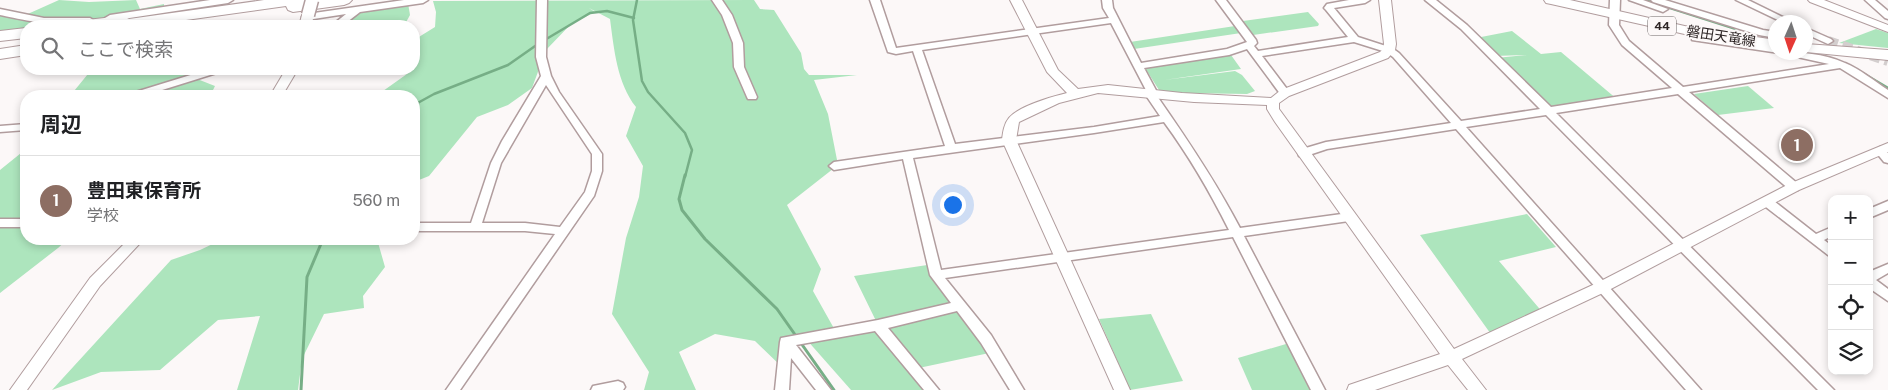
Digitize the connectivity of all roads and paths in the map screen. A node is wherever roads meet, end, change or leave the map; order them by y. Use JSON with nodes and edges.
{"nodes":[{"id":1,"x":228,"y":0,"type":"edge"},
{"id":2,"x":297,"y":0,"type":"edge"},
{"id":3,"x":312,"y":0,"type":"edge"},
{"id":4,"x":344,"y":0,"type":"edge"},
{"id":5,"x":423,"y":0,"type":"edge"},
{"id":6,"x":542,"y":0,"type":"edge"},
{"id":7,"x":717,"y":0,"type":"edge"},
{"id":8,"x":875,"y":0,"type":"edge"},
{"id":9,"x":1016,"y":0,"type":"edge"},
{"id":10,"x":1119,"y":0,"type":"edge"},
{"id":11,"x":1221,"y":0,"type":"edge"},
{"id":12,"x":1365,"y":0,"type":"edge"},
{"id":13,"x":1385,"y":0,"type":"edge"},
{"id":14,"x":1430,"y":0,"type":"edge"},
{"id":15,"x":1551,"y":0,"type":"edge"},
{"id":16,"x":1615,"y":0,"type":"edge"},
{"id":17,"x":1634,"y":0,"type":"edge"},
{"id":18,"x":1656,"y":0,"type":"edge"},
{"id":19,"x":1741,"y":0,"type":"edge"},
{"id":20,"x":1814,"y":0,"type":"edge"},
{"id":21,"x":1870,"y":0,"type":"edge"},
{"id":22,"x":1107,"y":1,"type":"edge"},
{"id":23,"x":357,"y":10,"type":"junction"},
{"id":24,"x":0,"y":12,"type":"edge"},
{"id":25,"x":1614,"y":15,"type":"junction"},
{"id":26,"x":1773,"y":15,"type":"edge"},
{"id":27,"x":1888,"y":16,"type":"edge"},
{"id":28,"x":204,"y":17,"type":"junction"},
{"id":29,"x":307,"y":19,"type":"edge"},
{"id":30,"x":34,"y":20,"type":"edge"},
{"id":31,"x":91,"y":20,"type":"edge"},
{"id":32,"x":162,"y":20,"type":"edge"},
{"id":33,"x":173,"y":20,"type":"edge"},
{"id":34,"x":190,"y":20,"type":"edge"},
{"id":35,"x":193,"y":20,"type":"edge"},
{"id":36,"x":344,"y":20,"type":"edge"},
{"id":37,"x":1115,"y":20,"type":"junction"},
{"id":38,"x":1705,"y":22,"type":"dead end"},
{"id":39,"x":1888,"y":29,"type":"edge"},
{"id":40,"x":1032,"y":32,"type":"junction"},
{"id":41,"x":20,"y":34,"type":"edge"},
{"id":42,"x":1768,"y":34,"type":"edge"},
{"id":43,"x":1813,"y":34,"type":"edge"},
{"id":44,"x":0,"y":36,"type":"edge"},
{"id":45,"x":1695,"y":38,"type":"dead end"},
{"id":46,"x":1813,"y":38,"type":"edge"},
{"id":47,"x":20,"y":39,"type":"edge"},
{"id":48,"x":1355,"y":39,"type":"junction"},
{"id":49,"x":0,"y":42,"type":"edge"},
{"id":50,"x":1768,"y":44,"type":"edge"},
{"id":51,"x":20,"y":45,"type":"edge"},
{"id":52,"x":1248,"y":45,"type":"junction"},
{"id":53,"x":0,"y":48,"type":"edge"},
{"id":54,"x":917,"y":48,"type":"junction"},
{"id":55,"x":1813,"y":49,"type":"edge"},
{"id":56,"x":1389,"y":50,"type":"junction"},
{"id":57,"x":1768,"y":50,"type":"edge"},
{"id":58,"x":20,"y":51,"type":"edge"},
{"id":59,"x":0,"y":54,"type":"edge"},
{"id":60,"x":1255,"y":54,"type":"junction"},
{"id":61,"x":1888,"y":55,"type":"edge"},
{"id":62,"x":1813,"y":57,"type":"edge"},
{"id":63,"x":1842,"y":65,"type":"junction"},
{"id":64,"x":1139,"y":66,"type":"junction"},
{"id":65,"x":201,"y":75,"type":"edge"},
{"id":66,"x":288,"y":75,"type":"edge"},
{"id":67,"x":546,"y":76,"type":"junction"},
{"id":68,"x":152,"y":90,"type":"edge"},
{"id":69,"x":280,"y":90,"type":"edge"},
{"id":70,"x":1681,"y":90,"type":"junction"},
{"id":71,"x":1285,"y":93,"type":"junction"},
{"id":72,"x":1075,"y":94,"type":"junction"},
{"id":73,"x":1152,"y":94,"type":"junction"},
{"id":74,"x":1888,"y":95,"type":"edge"},
{"id":75,"x":752,"y":96,"type":"dead end"},
{"id":76,"x":1273,"y":102,"type":"junction"},
{"id":77,"x":1548,"y":111,"type":"junction"},
{"id":78,"x":1167,"y":118,"type":"junction"},
{"id":79,"x":1458,"y":125,"type":"junction"},
{"id":80,"x":20,"y":127,"type":"edge"},
{"id":81,"x":0,"y":129,"type":"edge"},
{"id":82,"x":1009,"y":140,"type":"junction"},
{"id":83,"x":951,"y":149,"type":"junction"},
{"id":84,"x":1303,"y":152,"type":"junction"},
{"id":85,"x":1885,"y":152,"type":"edge"},
{"id":86,"x":907,"y":155,"type":"junction"},
{"id":87,"x":834,"y":166,"type":"dead end"},
{"id":88,"x":1794,"y":188,"type":"junction"},
{"id":89,"x":1766,"y":201,"type":"junction"},
{"id":90,"x":1888,"y":205,"type":"edge"},
{"id":91,"x":1873,"y":212,"type":"edge"},
{"id":92,"x":1349,"y":217,"type":"junction"},
{"id":93,"x":0,"y":223,"type":"edge"},
{"id":94,"x":20,"y":223,"type":"edge"},
{"id":95,"x":420,"y":227,"type":"edge"},
{"id":96,"x":475,"y":227,"type":"junction"},
{"id":97,"x":562,"y":232,"type":"junction"},
{"id":98,"x":1238,"y":233,"type":"junction"},
{"id":99,"x":1828,"y":233,"type":"edge"},
{"id":100,"x":1815,"y":239,"type":"junction"},
{"id":101,"x":1682,"y":244,"type":"junction"},
{"id":102,"x":131,"y":245,"type":"edge"},
{"id":103,"x":1828,"y":249,"type":"edge"},
{"id":104,"x":1062,"y":257,"type":"junction"},
{"id":105,"x":1888,"y":268,"type":"edge"},
{"id":106,"x":936,"y":275,"type":"junction"},
{"id":107,"x":1873,"y":277,"type":"edge"},
{"id":108,"x":1873,"y":283,"type":"edge"},
{"id":109,"x":1602,"y":287,"type":"junction"},
{"id":110,"x":1888,"y":296,"type":"edge"},
{"id":111,"x":959,"y":306,"type":"junction"},
{"id":112,"x":878,"y":325,"type":"junction"},
{"id":113,"x":786,"y":342,"type":"junction"},
{"id":114,"x":1451,"y":357,"type":"junction"},
{"id":115,"x":618,"y":387,"type":"dead end"},
{"id":116,"x":18,"y":390,"type":"edge"},
{"id":117,"x":453,"y":390,"type":"edge"},
{"id":118,"x":598,"y":390,"type":"edge"},
{"id":119,"x":782,"y":390,"type":"edge"},
{"id":120,"x":824,"y":390,"type":"edge"},
{"id":121,"x":932,"y":390,"type":"edge"},
{"id":122,"x":1018,"y":390,"type":"edge"},
{"id":123,"x":1122,"y":390,"type":"edge"},
{"id":124,"x":1318,"y":390,"type":"edge"},
{"id":125,"x":1356,"y":390,"type":"edge"},
{"id":126,"x":1478,"y":390,"type":"edge"},
{"id":127,"x":1694,"y":390,"type":"edge"},
{"id":128,"x":1827,"y":390,"type":"edge"}],
"edges":[{"from":1,"to":31,"type":"street"},
{"from":2,"to":28,"type":"highway"},
{"from":3,"to":29,"type":"street","bridge":true},
{"from":4,"to":28,"type":"highway"},
{"from":5,"to":23,"type":"street"},
{"from":6,"to":67,"type":"street"},
{"from":7,"to":75,"type":"street"},
{"from":8,"to":54,"type":"street"},
{"from":9,"to":40,"type":"street"},
{"from":10,"to":22,"type":"street"},
{"from":11,"to":52,"type":"street"},
{"from":12,"to":48,"type":"street"},
{"from":13,"to":56,"type":"street"},
{"from":14,"to":77,"type":"street"},
{"from":15,"to":25,"type":"main road","name":"磐田天竜線","number":"44"},
{"from":16,"to":25,"type":"street"},
{"from":17,"to":38,"type":"street"},
{"from":18,"to":42,"type":"street"},
{"from":19,"to":26,"type":"street"},
{"from":20,"to":39,"type":"street"},
{"from":21,"to":27,"type":"street"},
{"from":22,"to":37,"type":"street"},
{"from":23,"to":29,"type":"street"},
{"from":23,"to":36,"type":"street"},
{"from":24,"to":30,"type":"street"},
{"from":25,"to":50,"type":"main road","name":"磐田天竜線","number":"44"},
{"from":25,"to":70,"type":"street"},
{"from":28,"to":32,"type":"highway"},
{"from":28,"to":33,"type":"highway"},
{"from":28,"to":34,"type":"highway"},
{"from":28,"to":35,"type":"highway"},
{"from":37,"to":40,"type":"street"},
{"from":37,"to":64,"type":"street"},
{"from":40,"to":54,"type":"street"},
{"from":40,"to":72,"type":"street"},
{"from":41,"to":44,"type":"highway"},
{"from":43,"to":46,"type":"street"},
{"from":45,"to":57,"type":"street"},
{"from":47,"to":49,"type":"highway"},
{"from":48,"to":56,"type":"street"},
{"from":48,"to":60,"type":"street"},
{"from":51,"to":53,"type":"highway"},
{"from":52,"to":60,"type":"street"},
{"from":52,"to":64,"type":"street"},
{"from":54,"to":83,"type":"street"},
{"from":55,"to":61,"type":"main road"},
{"from":56,"to":71,"type":"street"},
{"from":56,"to":79,"type":"street"},
{"from":58,"to":59,"type":"highway"},
{"from":60,"to":71,"type":"street"},
{"from":62,"to":63,"type":"street"},
{"from":63,"to":70,"type":"street"},
{"from":63,"to":74,"type":"street"},
{"from":64,"to":73,"type":"street"},
{"from":65,"to":68,"type":"street"},
{"from":66,"to":69,"type":"street"},
{"from":67,"to":96,"type":"street"},
{"from":67,"to":97,"type":"street"},
{"from":70,"to":77,"type":"street"},
{"from":70,"to":88,"type":"street"},
{"from":71,"to":76,"type":"street"},
{"from":72,"to":73,"type":"street"},
{"from":72,"to":82,"type":"street"},
{"from":73,"to":76,"type":"street"},
{"from":73,"to":78,"type":"street"},
{"from":76,"to":84,"type":"street"},
{"from":77,"to":79,"type":"street"},
{"from":77,"to":101,"type":"street"},
{"from":78,"to":82,"type":"street"},
{"from":78,"to":98,"type":"street"},
{"from":79,"to":84,"type":"street"},
{"from":79,"to":109,"type":"street"},
{"from":80,"to":81,"type":"street"},
{"from":82,"to":83,"type":"street"},
{"from":82,"to":104,"type":"street"},
{"from":83,"to":86,"type":"street"},
{"from":84,"to":92,"type":"street"},
{"from":85,"to":88,"type":"street"},
{"from":86,"to":87,"type":"street"},
{"from":86,"to":106,"type":"street"},
{"from":88,"to":89,"type":"street"},
{"from":89,"to":100,"type":"street"},
{"from":89,"to":101,"type":"street"},
{"from":90,"to":91,"type":"street"},
{"from":92,"to":98,"type":"street"},
{"from":92,"to":114,"type":"street"},
{"from":93,"to":94,"type":"street"},
{"from":95,"to":96,"type":"street"},
{"from":96,"to":97,"type":"street"},
{"from":97,"to":117,"type":"street"},
{"from":98,"to":104,"type":"street"},
{"from":98,"to":124,"type":"street"},
{"from":99,"to":100,"type":"street"},
{"from":100,"to":103,"type":"street"},
{"from":101,"to":109,"type":"street"},
{"from":101,"to":128,"type":"street"},
{"from":102,"to":116,"type":"street"},
{"from":104,"to":106,"type":"street"},
{"from":104,"to":123,"type":"street"},
{"from":105,"to":107,"type":"street"},
{"from":106,"to":111,"type":"street"},
{"from":108,"to":110,"type":"street"},
{"from":109,"to":114,"type":"street"},
{"from":109,"to":127,"type":"street"},
{"from":111,"to":112,"type":"street"},
{"from":111,"to":122,"type":"street"},
{"from":112,"to":113,"type":"street"},
{"from":112,"to":121,"type":"street"},
{"from":113,"to":119,"type":"street"},
{"from":113,"to":120,"type":"street"},
{"from":114,"to":125,"type":"street"},
{"from":114,"to":126,"type":"street"},
{"from":115,"to":118,"type":"street"}]}
